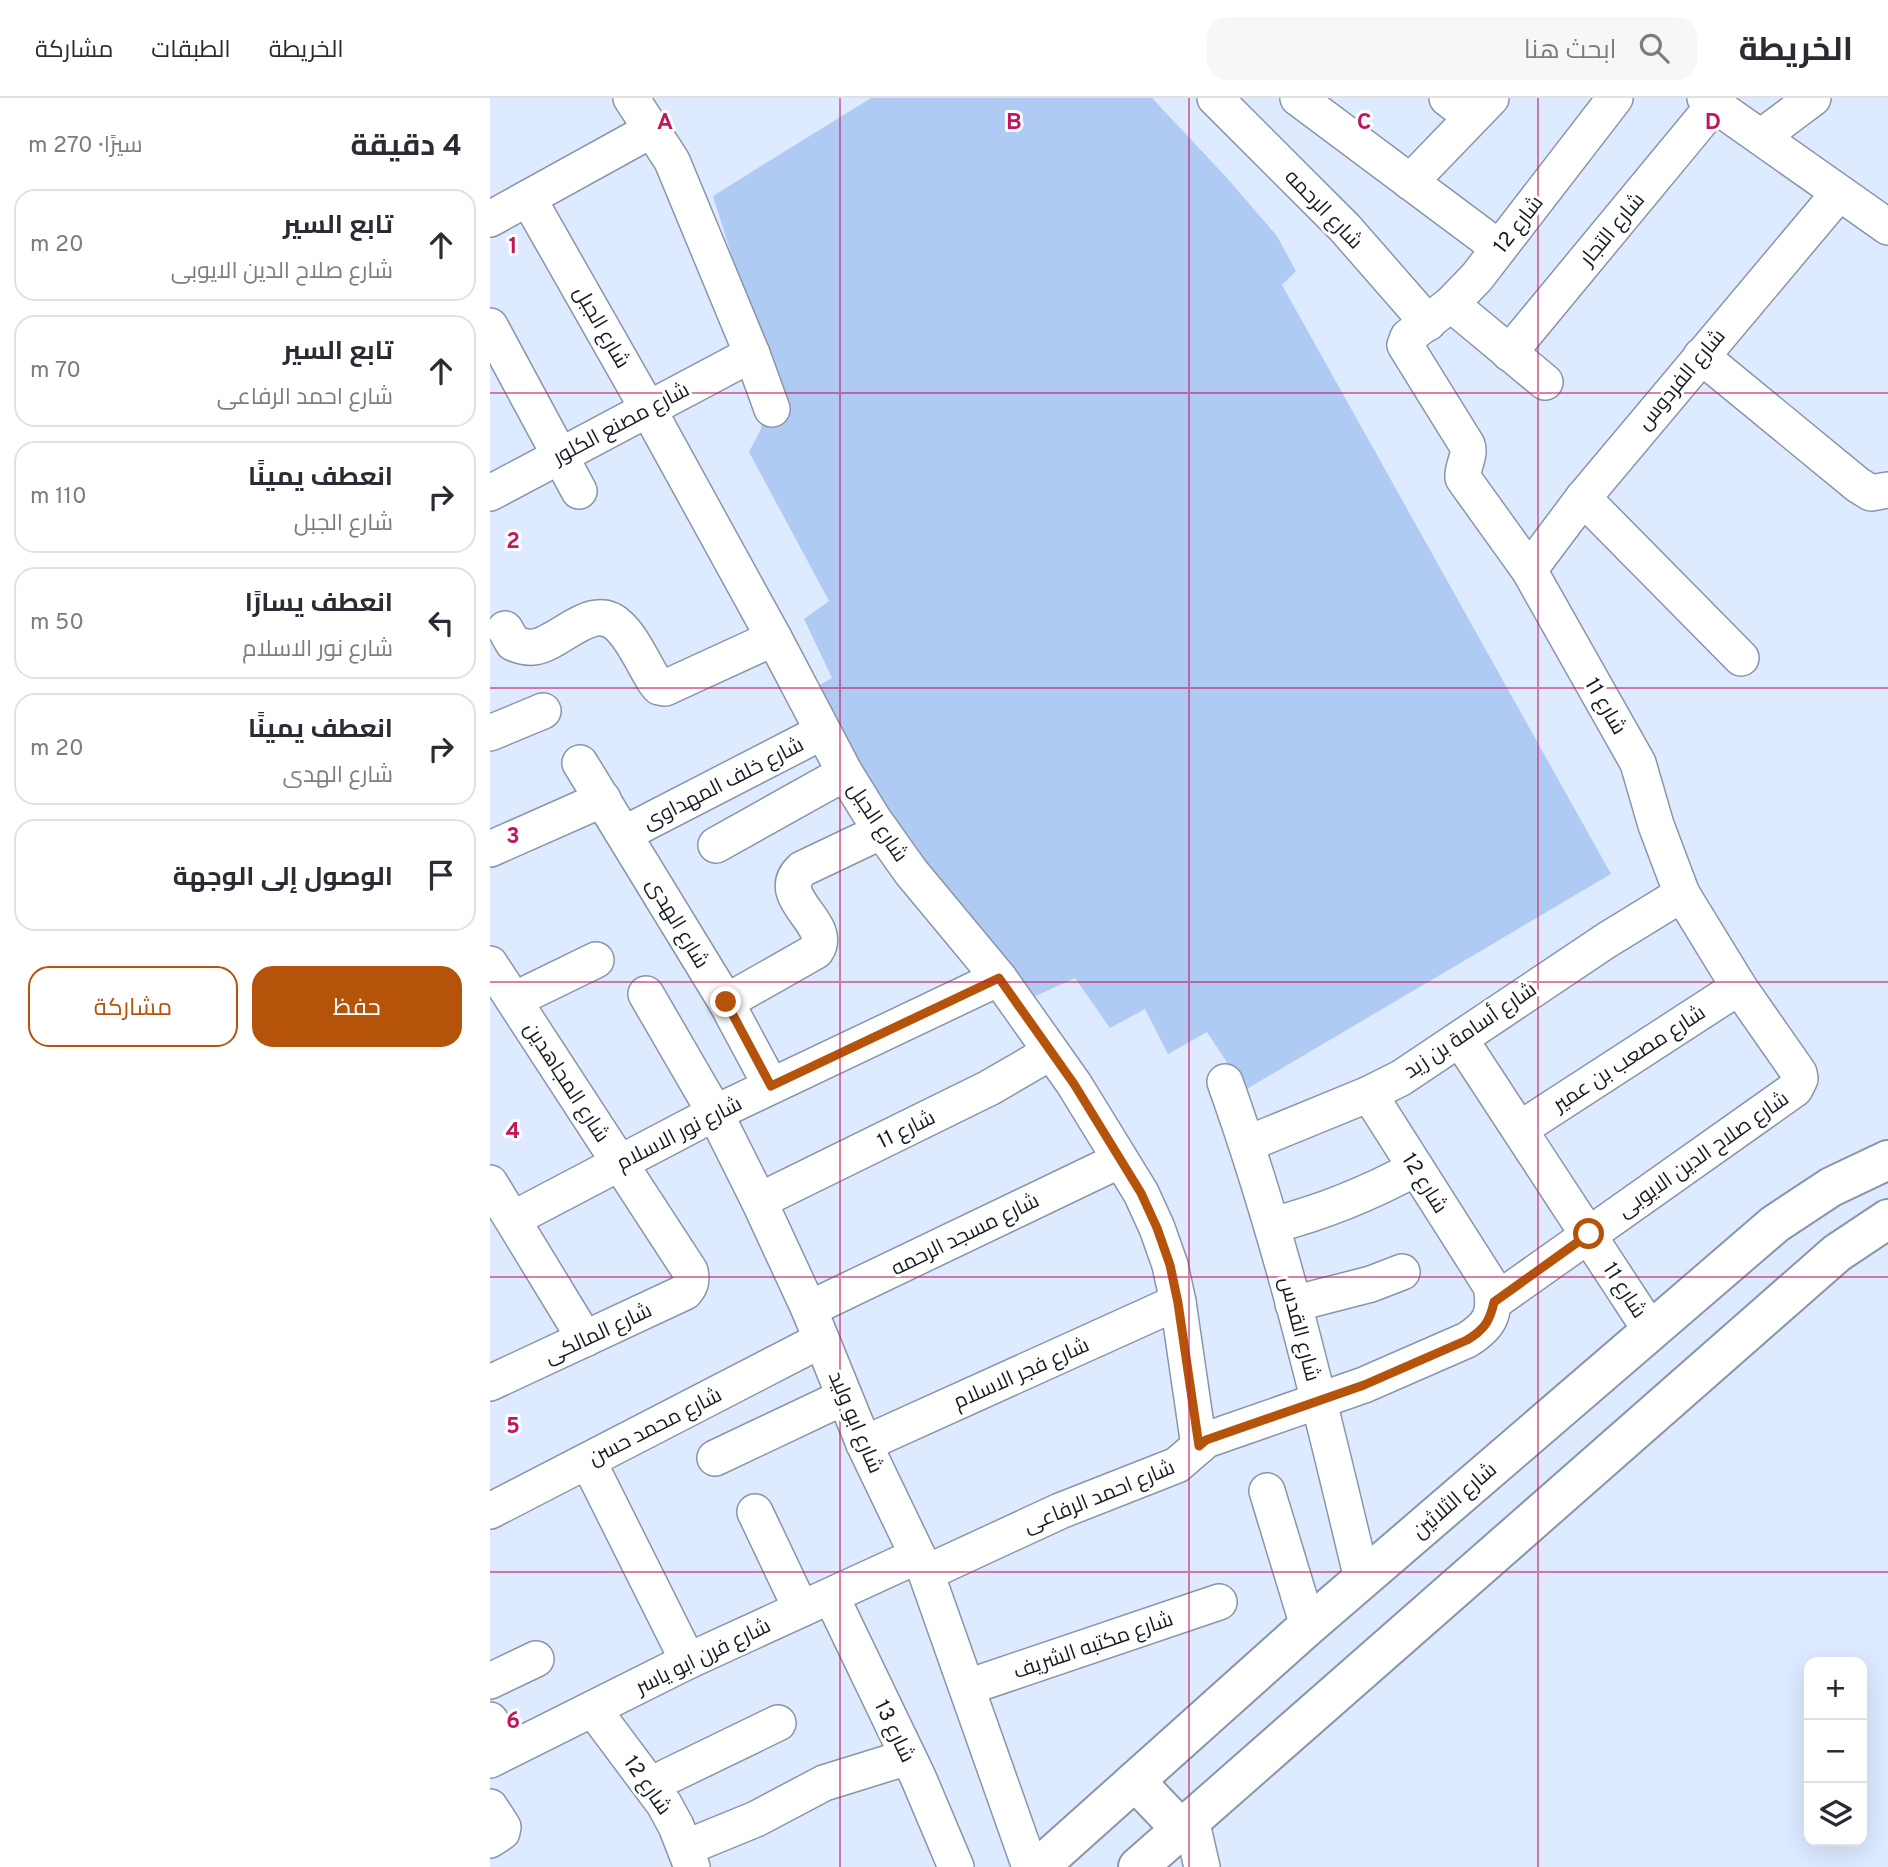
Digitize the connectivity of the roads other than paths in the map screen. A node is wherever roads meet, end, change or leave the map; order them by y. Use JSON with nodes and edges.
{"nodes":[{"id":1,"x":631,"y":98,"type":"edge"},
{"id":2,"x":1215,"y":98,"type":"edge"},
{"id":3,"x":1298,"y":98,"type":"edge"},
{"id":4,"x":1615,"y":98,"type":"edge"},
{"id":5,"x":1813,"y":98,"type":"edge"},
{"id":6,"x":1710,"y":101,"type":"edge"},
{"id":7,"x":1470,"y":104,"type":"edge"},
{"id":8,"x":1340,"y":110,"type":"edge"},
{"id":9,"x":653,"y":129,"type":"junction"},
{"id":10,"x":1761,"y":138,"type":"junction"},
{"id":11,"x":1410,"y":182,"type":"junction"},
{"id":12,"x":1839,"y":193,"type":"junction"},
{"id":13,"x":527,"y":198,"type":"junction"},
{"id":14,"x":490,"y":219,"type":"edge"},
{"id":15,"x":1888,"y":227,"type":"edge"},
{"id":16,"x":1499,"y":248,"type":"junction"},
{"id":17,"x":490,"y":326,"type":"edge"},
{"id":18,"x":1424,"y":329,"type":"junction"},
{"id":19,"x":1509,"y":353,"type":"junction"},
{"id":20,"x":752,"y":354,"type":"junction"},
{"id":21,"x":1701,"y":356,"type":"junction"},
{"id":22,"x":1545,"y":382,"type":"dead end"},
{"id":23,"x":648,"y":409,"type":"junction"},
{"id":24,"x":772,"y":409,"type":"dead end"},
{"id":25,"x":559,"y":456,"type":"junction"},
{"id":26,"x":1888,"y":490,"type":"edge"},
{"id":27,"x":579,"y":491,"type":"dead end"},
{"id":28,"x":490,"y":493,"type":"edge"},
{"id":29,"x":1583,"y":498,"type":"junction"},
{"id":30,"x":1529,"y":570,"type":"junction"},
{"id":31,"x":505,"y":629,"type":"dead end"},
{"id":32,"x":774,"y":638,"type":"junction"},
{"id":33,"x":1741,"y":658,"type":"dead end"},
{"id":34,"x":543,"y":711,"type":"dead end"},
{"id":35,"x":822,"y":732,"type":"junction"},
{"id":36,"x":490,"y":733,"type":"edge"},
{"id":37,"x":580,"y":763,"type":"dead end"},
{"id":38,"x":845,"y":774,"type":"junction"},
{"id":39,"x":603,"y":799,"type":"junction"},
{"id":40,"x":882,"y":831,"type":"junction"},
{"id":41,"x":624,"y":834,"type":"junction"},
{"id":42,"x":716,"y":845,"type":"dead end"},
{"id":43,"x":490,"y":849,"type":"edge"},
{"id":44,"x":1682,"y":894,"type":"junction"},
{"id":45,"x":596,"y":960,"type":"dead end"},
{"id":46,"x":490,"y":964,"type":"edge"},
{"id":47,"x":999,"y":978,"type":"junction"},
{"id":48,"x":1739,"y":987,"type":"junction"},
{"id":49,"x":646,"y":994,"type":"dead end"},
{"id":50,"x":514,"y":1000,"type":"junction"},
{"id":51,"x":726,"y":1002,"type":"junction"},
{"id":52,"x":1460,"y":1039,"type":"junction"},
{"id":53,"x":1051,"y":1052,"type":"junction"},
{"id":54,"x":1799,"y":1073,"type":"joint"},
{"id":55,"x":1225,"y":1082,"type":"dead end"},
{"id":56,"x":771,"y":1086,"type":"junction"},
{"id":57,"x":1370,"y":1094,"type":"junction"},
{"id":58,"x":715,"y":1113,"type":"junction"},
{"id":59,"x":1520,"y":1129,"type":"junction"},
{"id":60,"x":1247,"y":1144,"type":"junction"},
{"id":61,"x":1120,"y":1160,"type":"junction"},
{"id":62,"x":1888,"y":1160,"type":"edge"},
{"id":63,"x":620,"y":1163,"type":"junction"},
{"id":64,"x":1416,"y":1168,"type":"junction"},
{"id":65,"x":490,"y":1183,"type":"edge"},
{"id":66,"x":759,"y":1201,"type":"junction"},
{"id":67,"x":513,"y":1219,"type":"junction"},
{"id":68,"x":1888,"y":1219,"type":"edge"},
{"id":69,"x":1273,"y":1225,"type":"junction"},
{"id":70,"x":1589,"y":1234,"type":"junction"},
{"id":71,"x":690,"y":1271,"type":"joint"},
{"id":72,"x":1402,"y":1272,"type":"dead end"},
{"id":73,"x":1488,"y":1287,"type":"junction"},
{"id":74,"x":1178,"y":1303,"type":"junction"},
{"id":75,"x":1293,"y":1304,"type":"junction"},
{"id":76,"x":815,"y":1324,"type":"junction"},
{"id":77,"x":1651,"y":1331,"type":"junction"},
{"id":78,"x":585,"y":1339,"type":"junction"},
{"id":79,"x":490,"y":1383,"type":"edge"},
{"id":80,"x":844,"y":1396,"type":"junction"},
{"id":81,"x":1320,"y":1401,"type":"junction"},
{"id":82,"x":864,"y":1444,"type":"junction"},
{"id":83,"x":1199,"y":1446,"type":"junction"},
{"id":84,"x":715,"y":1458,"type":"dead end"},
{"id":85,"x":588,"y":1461,"type":"junction"},
{"id":86,"x":1267,"y":1491,"type":"dead end"},
{"id":87,"x":490,"y":1511,"type":"edge"},
{"id":88,"x":755,"y":1512,"type":"dead end"},
{"id":89,"x":921,"y":1564,"type":"junction"},
{"id":90,"x":1362,"y":1579,"type":"junction"},
{"id":91,"x":816,"y":1602,"type":"junction"},
{"id":92,"x":1219,"y":1602,"type":"dead end"},
{"id":93,"x":1308,"y":1626,"type":"junction"},
{"id":94,"x":536,"y":1659,"type":"dead end"},
{"id":95,"x":688,"y":1661,"type":"junction"},
{"id":96,"x":490,"y":1681,"type":"edge"},
{"id":97,"x":968,"y":1687,"type":"junction"},
{"id":98,"x":593,"y":1709,"type":"junction"},
{"id":99,"x":490,"y":1720,"type":"edge"},
{"id":100,"x":778,"y":1723,"type":"dead end"},
{"id":101,"x":499,"y":1755,"type":"edge"},
{"id":102,"x":908,"y":1757,"type":"junction"},
{"id":103,"x":1135,"y":1781,"type":"junction"},
{"id":104,"x":650,"y":1785,"type":"junction"},
{"id":105,"x":490,"y":1807,"type":"edge"},
{"id":106,"x":1185,"y":1823,"type":"junction"},
{"id":107,"x":490,"y":1840,"type":"edge"},
{"id":108,"x":688,"y":1858,"type":"edge"},
{"id":109,"x":956,"y":1867,"type":"edge"},
{"id":110,"x":1030,"y":1867,"type":"edge"},
{"id":111,"x":1040,"y":1867,"type":"edge"},
{"id":112,"x":1138,"y":1867,"type":"edge"},
{"id":113,"x":1202,"y":1867,"type":"edge"}],
"edges":[{"from":1,"to":9,"type":"street"},
{"from":2,"to":18,"type":"street","name":"شارع الرحمه"},
{"from":3,"to":8,"type":"street"},
{"from":4,"to":16,"type":"street","name":"شارع 12"},
{"from":5,"to":10,"type":"street"},
{"from":6,"to":10,"type":"street"},
{"from":6,"to":19,"type":"street","name":"شارع التجار"},
{"from":7,"to":11,"type":"street"},
{"from":8,"to":11,"type":"street"},
{"from":9,"to":13,"type":"street"},
{"from":9,"to":20,"type":"street"},
{"from":10,"to":12,"type":"street"},
{"from":11,"to":16,"type":"street"},
{"from":12,"to":15,"type":"street"},
{"from":12,"to":21,"type":"street","name":"شارع الفردوس"},
{"from":13,"to":14,"type":"street"},
{"from":13,"to":23,"type":"street","name":"شارع الجبل"},
{"from":16,"to":18,"type":"street","name":"شارع 12"},
{"from":17,"to":25,"type":"street"},
{"from":18,"to":19,"type":"street"},
{"from":18,"to":30,"type":"street","name":"شارع 11"},
{"from":19,"to":22,"type":"street"},
{"from":20,"to":23,"type":"street","name":"شارع مصنع الكلور"},
{"from":20,"to":24,"type":"street"},
{"from":21,"to":26,"type":"street"},
{"from":21,"to":29,"type":"street","name":"شارع الفردوس"},
{"from":23,"to":25,"type":"street","name":"شارع مصنع الكلور"},
{"from":23,"to":32,"type":"street","name":"شارع الجبل"},
{"from":25,"to":27,"type":"street"},
{"from":25,"to":28,"type":"street","name":"شارع مصنع الكلور"},
{"from":29,"to":30,"type":"street","name":"شارع الفردوس"},
{"from":29,"to":33,"type":"street"},
{"from":30,"to":44,"type":"street","name":"شارع 11"},
{"from":31,"to":32,"type":"street"},
{"from":32,"to":35,"type":"street","name":"شارع الجبل"},
{"from":34,"to":36,"type":"street"},
{"from":35,"to":38,"type":"street","name":"شارع الجبل"},
{"from":35,"to":41,"type":"street","name":"شارع خلف المهداوى"},
{"from":37,"to":39,"type":"street","name":"شارع الهدى"},
{"from":38,"to":40,"type":"street","name":"شارع الجبل"},
{"from":38,"to":42,"type":"street"},
{"from":39,"to":41,"type":"street","name":"شارع الهدى"},
{"from":39,"to":43,"type":"street"},
{"from":40,"to":47,"type":"street","name":"شارع الجبل"},
{"from":40,"to":51,"type":"street"},
{"from":41,"to":51,"type":"street","name":"شارع الهدى"},
{"from":44,"to":48,"type":"street","name":"شارع 11"},
{"from":44,"to":52,"type":"street","name":"شارع أسامة بن زيد"},
{"from":45,"to":50,"type":"street"},
{"from":46,"to":50,"type":"street","name":"شارع المجاهدين"},
{"from":47,"to":53,"type":"street","name":"شارع الجبل"},
{"from":47,"to":56,"type":"street","name":"شارع نور الاسلام"},
{"from":48,"to":54,"type":"street","name":"شارع 11"},
{"from":48,"to":59,"type":"street","name":"شارع مصعب بن عمير"},
{"from":49,"to":58,"type":"street","name":"شارع ابو وليد"},
{"from":50,"to":63,"type":"street","name":"شارع المجاهدين"},
{"from":51,"to":56,"type":"street","name":"شارع الهدى"},
{"from":52,"to":57,"type":"street","name":"شارع أسامة بن زيد"},
{"from":52,"to":59,"type":"street","name":"شارع 11"},
{"from":53,"to":61,"type":"street","name":"شارع الجبل"},
{"from":53,"to":66,"type":"street","name":"شارع 11"},
{"from":54,"to":70,"type":"street","name":"شارع صلاح الدين الايوبى"},
{"from":55,"to":60,"type":"street","name":"شارع القدس"},
{"from":56,"to":58,"type":"street","name":"شارع نور الاسلام"},
{"from":57,"to":60,"type":"street","name":"شارع أسامة بن زيد"},
{"from":57,"to":64,"type":"street","name":"شارع 12"},
{"from":58,"to":63,"type":"street","name":"شارع نور الاسلام"},
{"from":58,"to":66,"type":"street","name":"شارع ابو وليد"},
{"from":59,"to":70,"type":"street","name":"شارع 11"},
{"from":60,"to":69,"type":"street","name":"شارع القدس"},
{"from":61,"to":74,"type":"street","name":"شارع الجبل"},
{"from":61,"to":76,"type":"street","name":"شارع مسجد الرحمه"},
{"from":62,"to":77,"type":"street","name":"شارع الثلاثين"},
{"from":63,"to":67,"type":"street","name":"شارع نور الاسلام"},
{"from":63,"to":71,"type":"street","name":"شارع المجاهدين"},
{"from":64,"to":69,"type":"street"},
{"from":64,"to":73,"type":"street","name":"شارع 12"},
{"from":65,"to":67,"type":"street"},
{"from":66,"to":76,"type":"street","name":"شارع ابو وليد"},
{"from":67,"to":78,"type":"street"},
{"from":68,"to":106,"type":"street"},
{"from":69,"to":75,"type":"street","name":"شارع القدس"},
{"from":70,"to":73,"type":"street","name":"شارع صلاح الدين الايوبى"},
{"from":70,"to":77,"type":"street","name":"شارع 11"},
{"from":71,"to":78,"type":"street","name":"شارع المالكى"},
{"from":72,"to":75,"type":"street"},
{"from":73,"to":81,"type":"street","name":"شارع احمد الرفاعى"},
{"from":74,"to":82,"type":"street","name":"شارع فجر الاسلام"},
{"from":74,"to":83,"type":"street","name":"شارع الجبل"},
{"from":75,"to":81,"type":"street","name":"شارع القدس"},
{"from":76,"to":80,"type":"street","name":"شارع ابو وليد"},
{"from":76,"to":85,"type":"street","name":"شارع محمد حسن"},
{"from":77,"to":90,"type":"street","name":"شارع الثلاثين"},
{"from":78,"to":79,"type":"street","name":"شارع المالكى"},
{"from":80,"to":82,"type":"street","name":"شارع ابو وليد"},
{"from":80,"to":84,"type":"street"},
{"from":81,"to":83,"type":"street","name":"شارع احمد الرفاعى"},
{"from":81,"to":90,"type":"street","name":"شارع القدس"},
{"from":82,"to":89,"type":"street","name":"شارع ابو وليد"},
{"from":83,"to":89,"type":"street","name":"شارع احمد الرفاعى"},
{"from":85,"to":87,"type":"street","name":"شارع محمد حسن"},
{"from":85,"to":95,"type":"street"},
{"from":86,"to":93,"type":"street"},
{"from":88,"to":91,"type":"street","name":"شارع 13"},
{"from":89,"to":91,"type":"street","name":"شارع فرن ابو ياسر"},
{"from":89,"to":97,"type":"street","name":"شارع ابو وليد"},
{"from":90,"to":93,"type":"street","name":"شارع الثلاثين"},
{"from":91,"to":95,"type":"street","name":"شارع فرن ابو ياسر"},
{"from":91,"to":102,"type":"street","name":"شارع 13"},
{"from":92,"to":97,"type":"street","name":"شارع مكتبه الشريف"},
{"from":93,"to":103,"type":"street","name":"شارع الثلاثين"},
{"from":94,"to":96,"type":"street"},
{"from":95,"to":98,"type":"street","name":"شارع فرن ابو ياسر"},
{"from":97,"to":110,"type":"street","name":"شارع ابو وليد"},
{"from":98,"to":101,"type":"street","name":"شارع فرن ابو ياسر"},
{"from":98,"to":104,"type":"street","name":"شارع 12"},
{"from":99,"to":101,"type":"street"},
{"from":100,"to":104,"type":"street"},
{"from":102,"to":108,"type":"street"},
{"from":102,"to":109,"type":"street","name":"شارع 13"},
{"from":103,"to":106,"type":"street"},
{"from":103,"to":111,"type":"street","name":"شارع الثلاثين"},
{"from":104,"to":108,"type":"street","name":"شارع 12"},
{"from":105,"to":107,"type":"street"},
{"from":106,"to":112,"type":"street"},
{"from":106,"to":113,"type":"street"}]}
